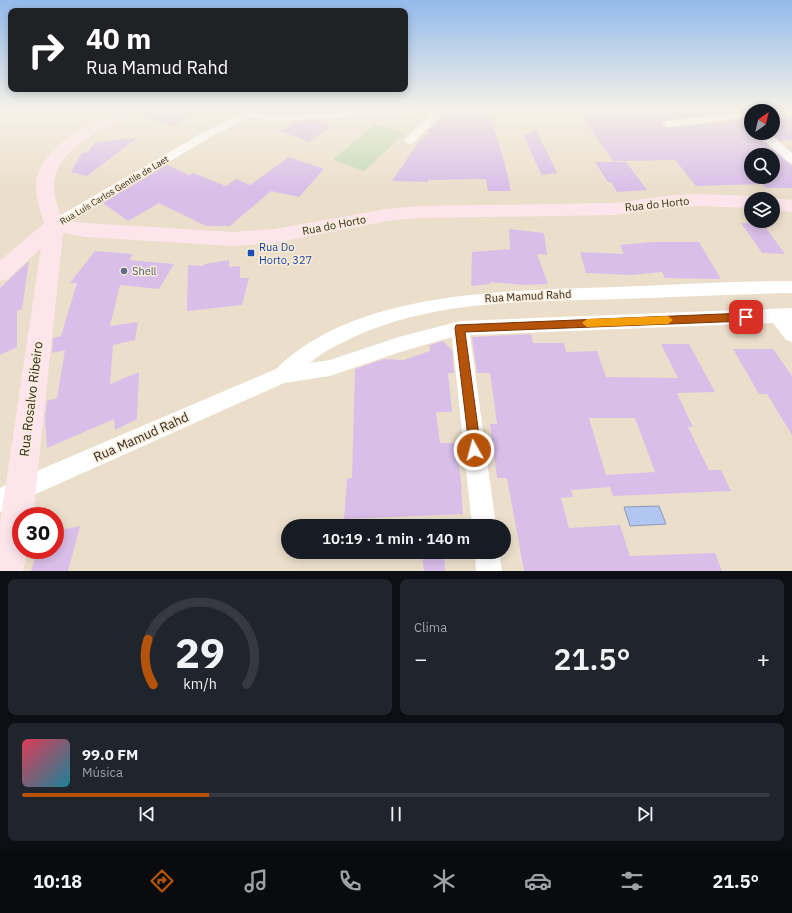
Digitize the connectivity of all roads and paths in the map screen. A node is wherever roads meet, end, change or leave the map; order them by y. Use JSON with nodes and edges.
{"nodes":[{"id":1,"x":81,"y":137,"type":"edge"},
{"id":2,"x":204,"y":137,"type":"edge"},
{"id":3,"x":414,"y":137,"type":"edge"},
{"id":4,"x":770,"y":140,"type":"edge"},
{"id":5,"x":409,"y":141,"type":"dead end"},
{"id":6,"x":792,"y":159,"type":"edge"},
{"id":7,"x":744,"y":202,"type":"edge"},
{"id":8,"x":780,"y":205,"type":"edge"},
{"id":9,"x":792,"y":206,"type":"edge"},
{"id":10,"x":54,"y":225,"type":"junction"},
{"id":11,"x":0,"y":274,"type":"edge"},
{"id":12,"x":792,"y":287,"type":"edge"},
{"id":13,"x":785,"y":316,"type":"edge"},
{"id":14,"x":460,"y":328,"type":"junction"},
{"id":15,"x":792,"y":335,"type":"edge"},
{"id":16,"x":282,"y":375,"type":"junction"},
{"id":17,"x":10,"y":496,"type":"edge"},
{"id":18,"x":483,"y":519,"type":"edge"},
{"id":19,"x":488,"y":559,"type":"edge"},
{"id":20,"x":6,"y":571,"type":"edge"},
{"id":21,"x":489,"y":571,"type":"edge"}],
"edges":[{"from":1,"to":10,"type":"main road"},
{"from":2,"to":10,"type":"street","name":"Rua Luís Carlos Gentile de Laet"},
{"from":3,"to":5,"type":"street"},
{"from":4,"to":6,"type":"street"},
{"from":7,"to":10,"type":"main road","name":"Rua do Horto"},
{"from":8,"to":9,"type":"main road"},
{"from":10,"to":11,"type":"main road","name":"Rua Luís Carlos Gentile de Laet"},
{"from":10,"to":17,"type":"main road","name":"Rua Rosalvo Ribeiro"},
{"from":12,"to":16,"type":"street","name":"Rua Mamud Rahd"},
{"from":13,"to":14,"type":"street","name":"Rua Mamud Rahd"},
{"from":13,"to":15,"type":"street"},
{"from":14,"to":16,"type":"street","name":"Rua Mamud Rahd"},
{"from":14,"to":18,"type":"street"},
{"from":16,"to":17,"type":"street","name":"Rua Mamud Rahd"},
{"from":17,"to":20,"type":"main road","name":"Rua Rosalvo Ribeiro"},
{"from":19,"to":21,"type":"street"}]}
